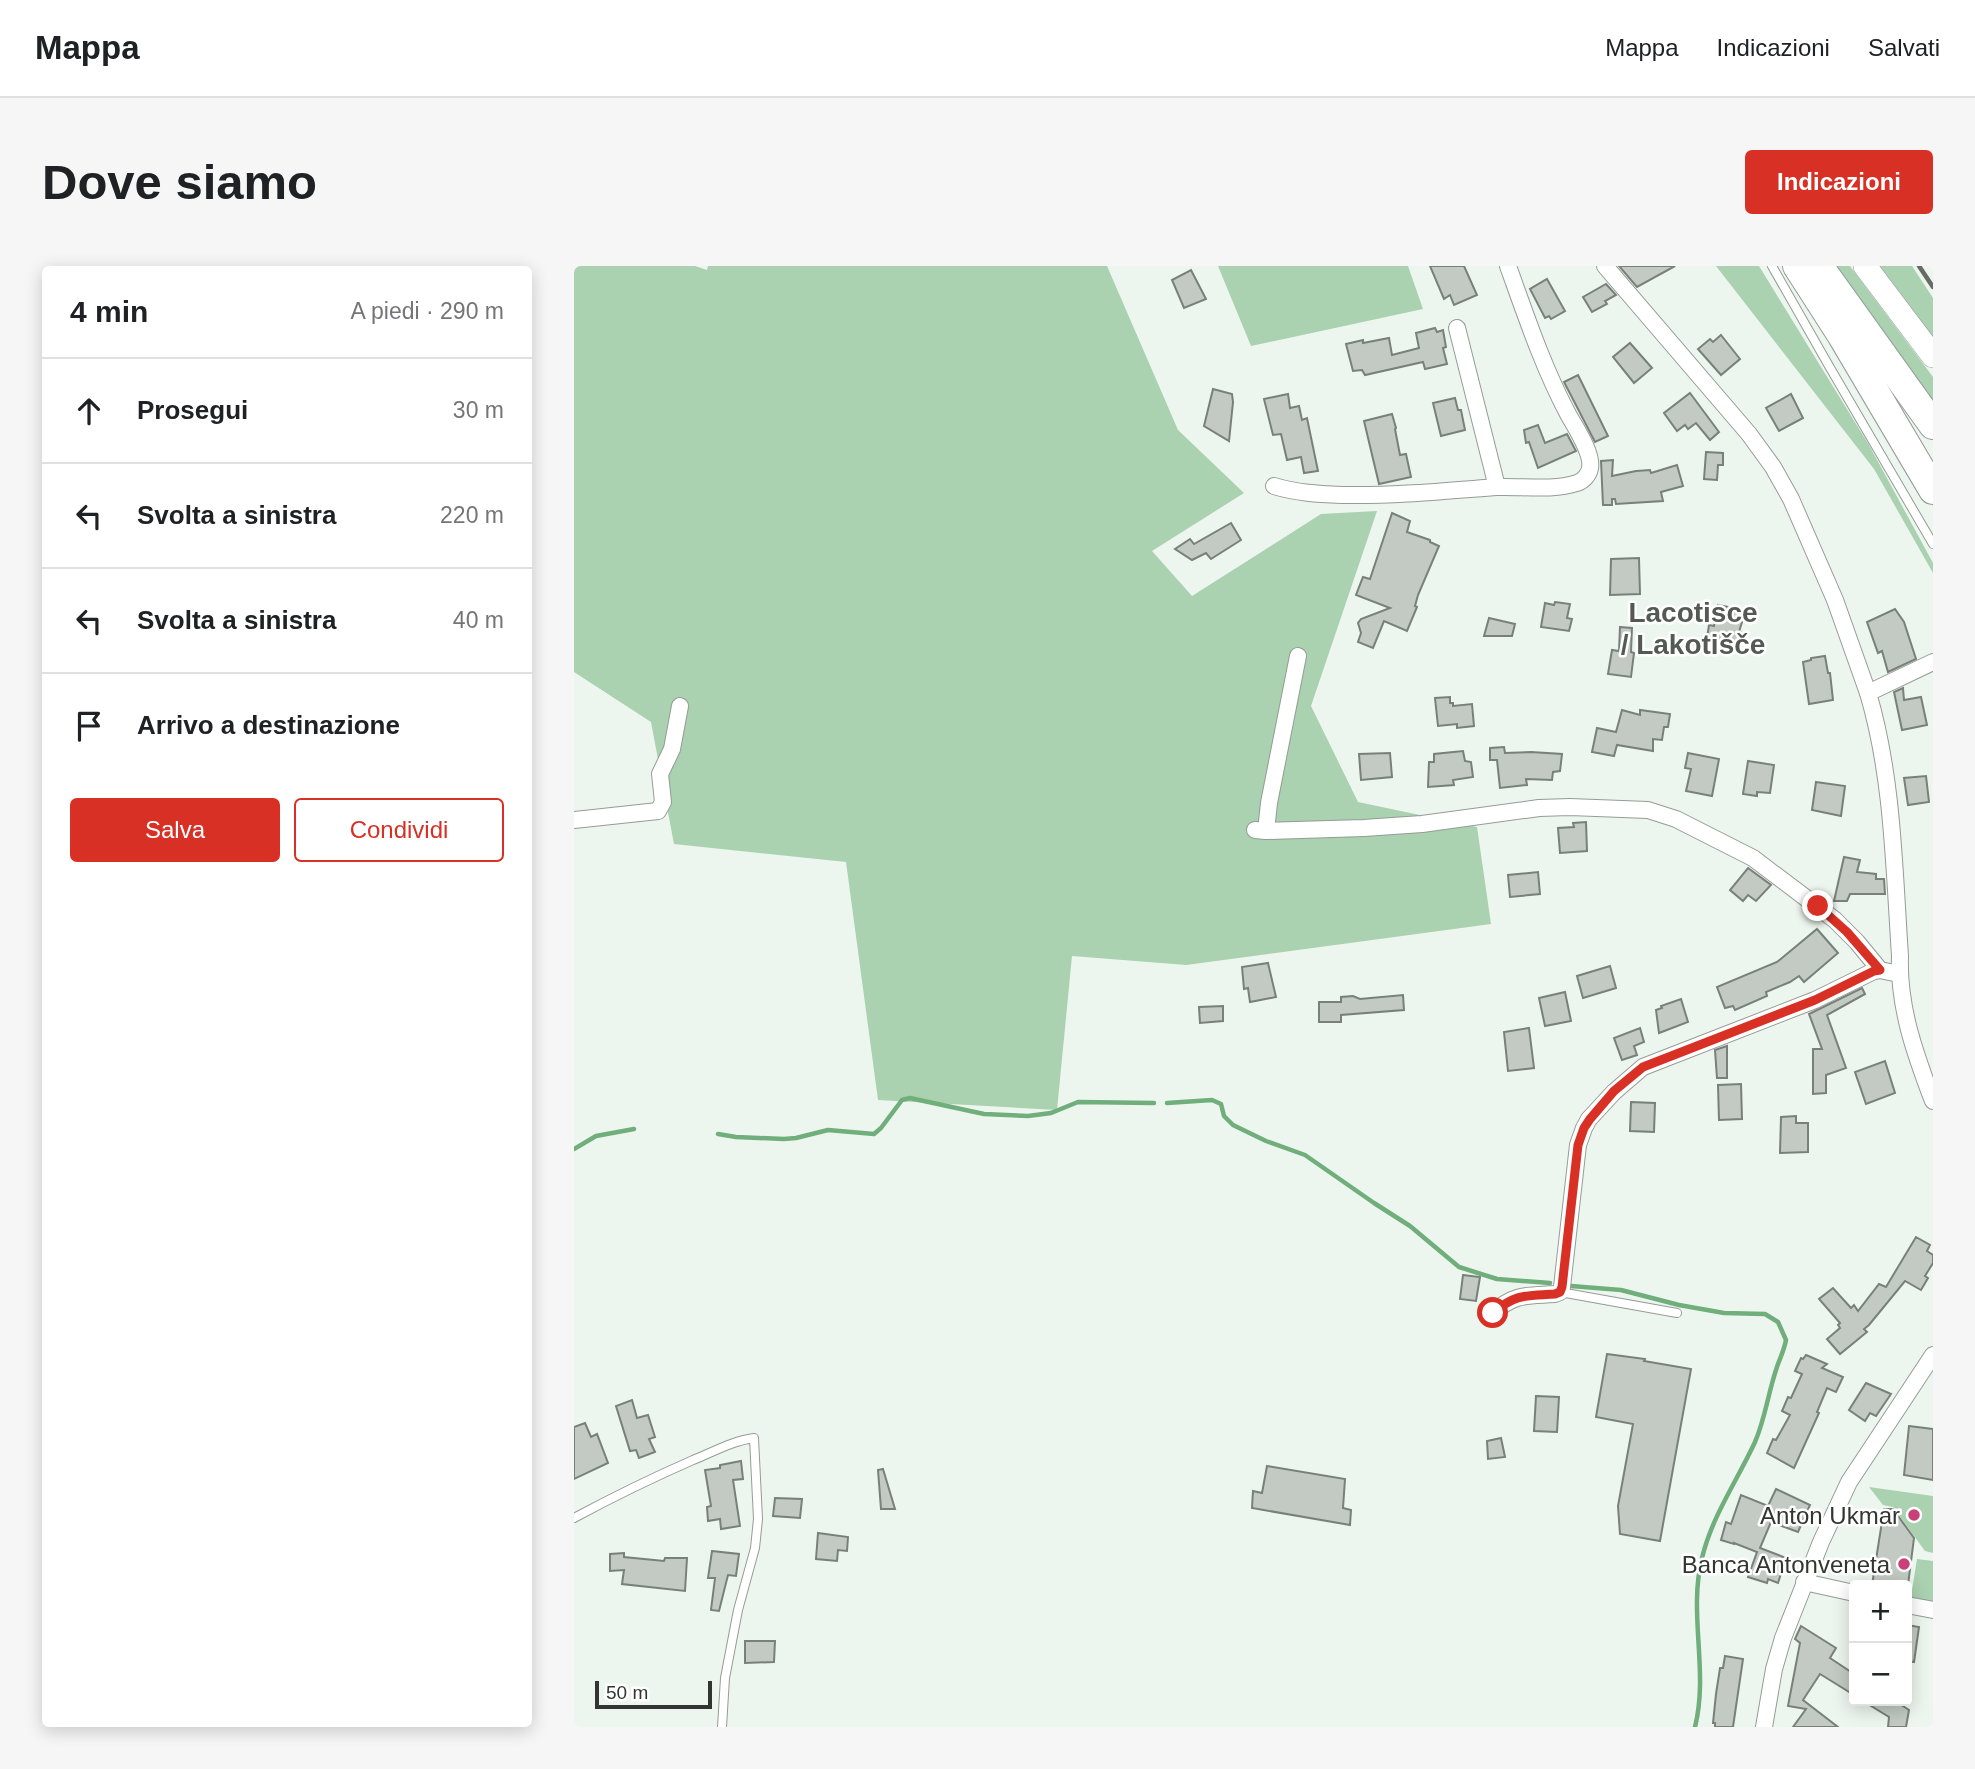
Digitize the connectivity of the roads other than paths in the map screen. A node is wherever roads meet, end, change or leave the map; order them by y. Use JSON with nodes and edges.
{"nodes":[{"id":1,"x":1508,"y":266,"type":"edge"},
{"id":2,"x":1605,"y":266,"type":"edge"},
{"id":3,"x":1772,"y":266,"type":"edge"},
{"id":4,"x":1797,"y":266,"type":"edge"},
{"id":5,"x":1819,"y":266,"type":"edge"},
{"id":6,"x":1865,"y":266,"type":"edge"},
{"id":7,"x":1457,"y":328,"type":"dead end"},
{"id":8,"x":1933,"y":356,"type":"edge"},
{"id":9,"x":1933,"y":425,"type":"edge"},
{"id":10,"x":1274,"y":486,"type":"dead end"},
{"id":11,"x":1497,"y":487,"type":"junction"},
{"id":12,"x":1933,"y":490,"type":"edge"},
{"id":13,"x":1933,"y":544,"type":"edge"},
{"id":14,"x":1298,"y":656,"type":"dead end"},
{"id":15,"x":1933,"y":662,"type":"edge"},
{"id":16,"x":1868,"y":693,"type":"junction"},
{"id":17,"x":680,"y":706,"type":"dead end"},
{"id":18,"x":574,"y":820,"type":"edge"},
{"id":19,"x":1880,"y":970,"type":"junction"},
{"id":20,"x":1899,"y":974,"type":"junction"},
{"id":21,"x":1933,"y":1101,"type":"edge"},
{"id":22,"x":1560,"y":1292,"type":"junction"},
{"id":23,"x":1493,"y":1313,"type":"dead end"},
{"id":24,"x":1677,"y":1313,"type":"dead end"},
{"id":25,"x":1933,"y":1354,"type":"edge"},
{"id":26,"x":574,"y":1518,"type":"edge"},
{"id":27,"x":1804,"y":1582,"type":"junction"},
{"id":28,"x":1849,"y":1592,"type":"edge"},
{"id":29,"x":1912,"y":1606,"type":"edge"},
{"id":30,"x":1933,"y":1611,"type":"edge"},
{"id":31,"x":722,"y":1727,"type":"edge"},
{"id":32,"x":1764,"y":1727,"type":"edge"}],
"edges":[{"from":1,"to":11,"type":"street"},
{"from":2,"to":16,"type":"street"},
{"from":3,"to":13,"type":"lane"},
{"from":4,"to":12,"type":"highway"},
{"from":5,"to":9,"type":"highway"},
{"from":6,"to":8,"type":"main road"},
{"from":7,"to":11,"type":"street"},
{"from":10,"to":11,"type":"street"},
{"from":14,"to":19,"type":"street"},
{"from":15,"to":16,"type":"street"},
{"from":16,"to":20,"type":"street"},
{"from":17,"to":18,"type":"street"},
{"from":19,"to":20,"type":"street"},
{"from":19,"to":22,"type":"street"},
{"from":20,"to":21,"type":"street"},
{"from":22,"to":23,"type":"street"},
{"from":22,"to":24,"type":"lane"},
{"from":25,"to":27,"type":"street"},
{"from":26,"to":31,"type":"lane"},
{"from":27,"to":28,"type":"street"},
{"from":27,"to":32,"type":"street"},
{"from":29,"to":30,"type":"street"}]}
